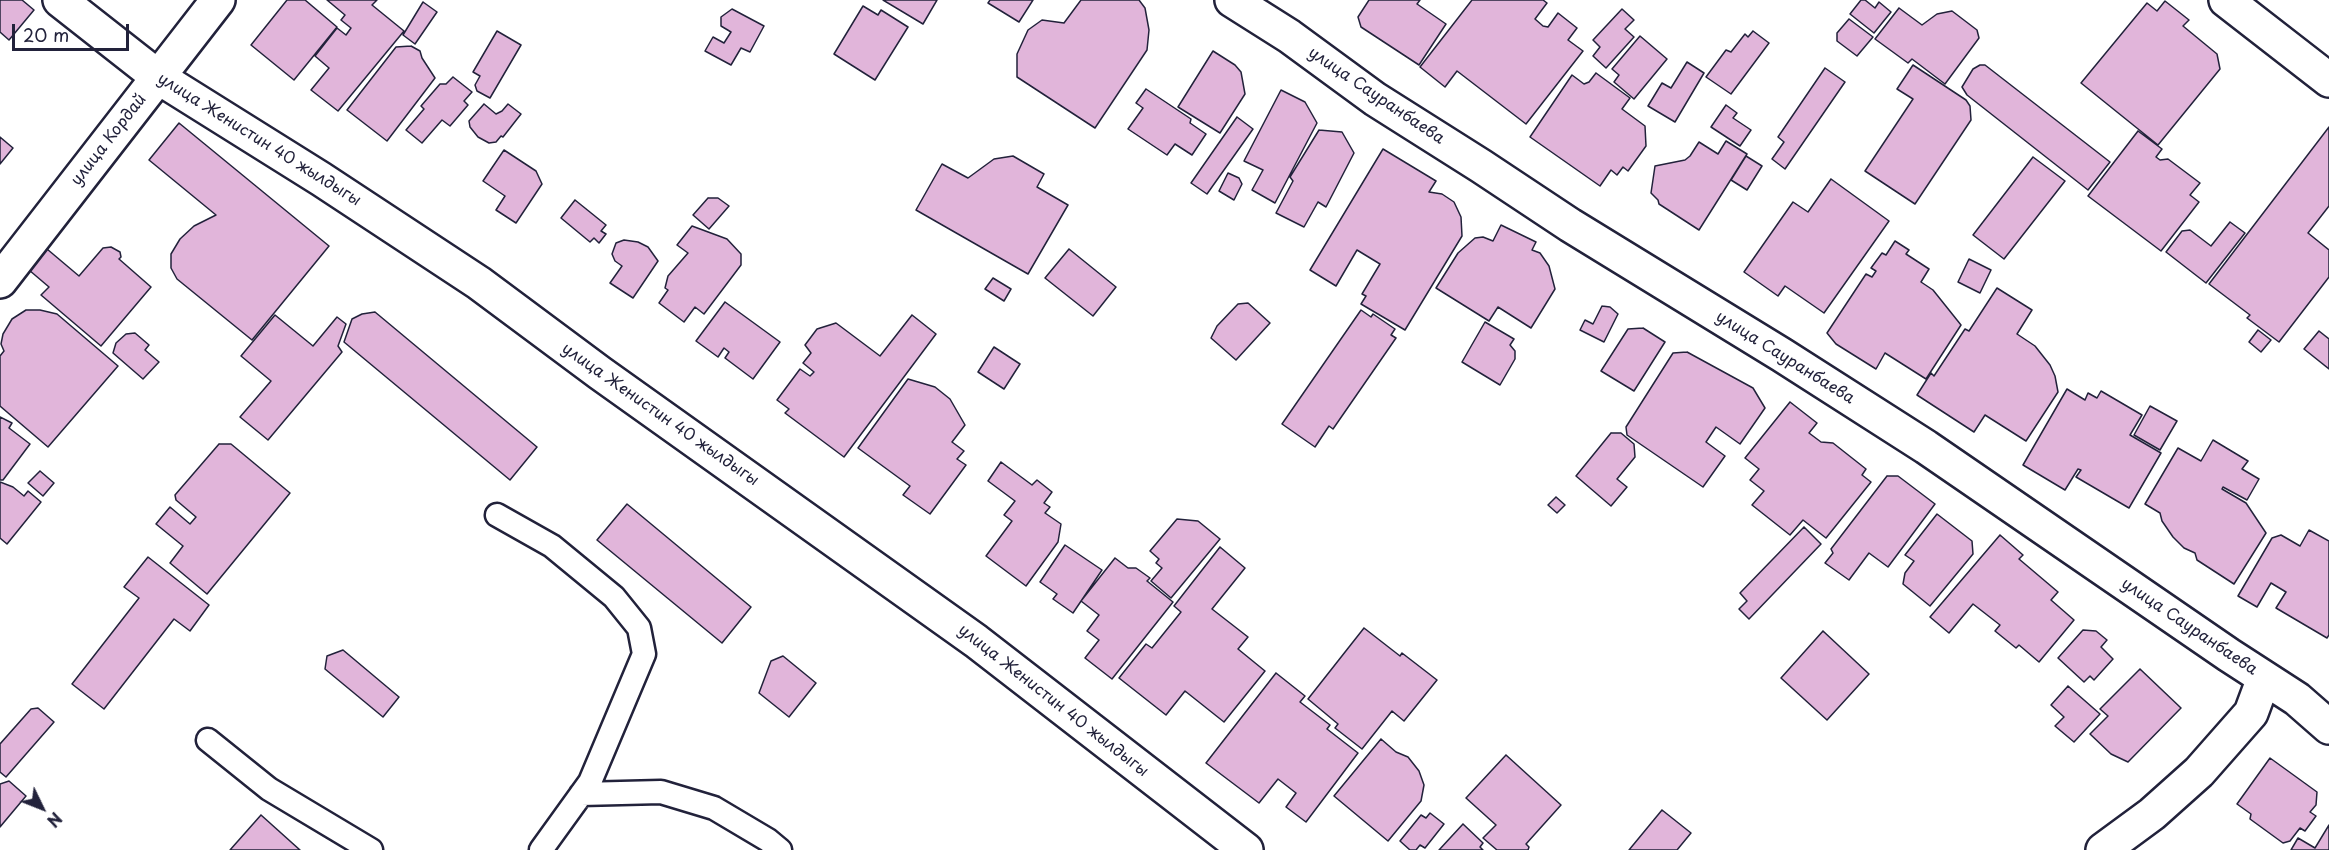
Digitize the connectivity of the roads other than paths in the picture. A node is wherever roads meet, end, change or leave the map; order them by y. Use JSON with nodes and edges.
{"nodes":[{"id":1,"x":60,"y":0,"type":"edge"},
{"id":2,"x":218,"y":0,"type":"edge"},
{"id":3,"x":1233,"y":0,"type":"edge"},
{"id":4,"x":2226,"y":0,"type":"edge"},
{"id":5,"x":158,"y":77,"type":"junction"},
{"id":6,"x":2329,"y":80,"type":"edge"},
{"id":7,"x":0,"y":281,"type":"edge"},
{"id":8,"x":497,"y":515,"type":"dead end"},
{"id":9,"x":2264,"y":678,"type":"junction"},
{"id":10,"x":2329,"y":727,"type":"edge"},
{"id":11,"x":208,"y":740,"type":"dead end"},
{"id":12,"x":581,"y":794,"type":"junction"},
{"id":13,"x":371,"y":850,"type":"edge"},
{"id":14,"x":541,"y":850,"type":"edge"},
{"id":15,"x":780,"y":850,"type":"edge"},
{"id":16,"x":1246,"y":850,"type":"edge"},
{"id":17,"x":2103,"y":850,"type":"edge"}],
"edges":[{"from":1,"to":5,"type":"street","name":"улица Женистин 40 жылдыгы"},
{"from":2,"to":5,"type":"street","name":"улица Кордай"},
{"from":3,"to":9,"type":"street","name":"улица Сауранбаева"},
{"from":4,"to":6,"type":"street"},
{"from":5,"to":7,"type":"street","name":"улица Кордай"},
{"from":5,"to":16,"type":"street","name":"улица Женистин 40 жылдыгы"},
{"from":8,"to":12,"type":"lane"},
{"from":9,"to":10,"type":"street","name":"улица Сауранбаева"},
{"from":9,"to":17,"type":"street"},
{"from":11,"to":13,"type":"lane"},
{"from":12,"to":14,"type":"lane"},
{"from":12,"to":15,"type":"lane"}]}
